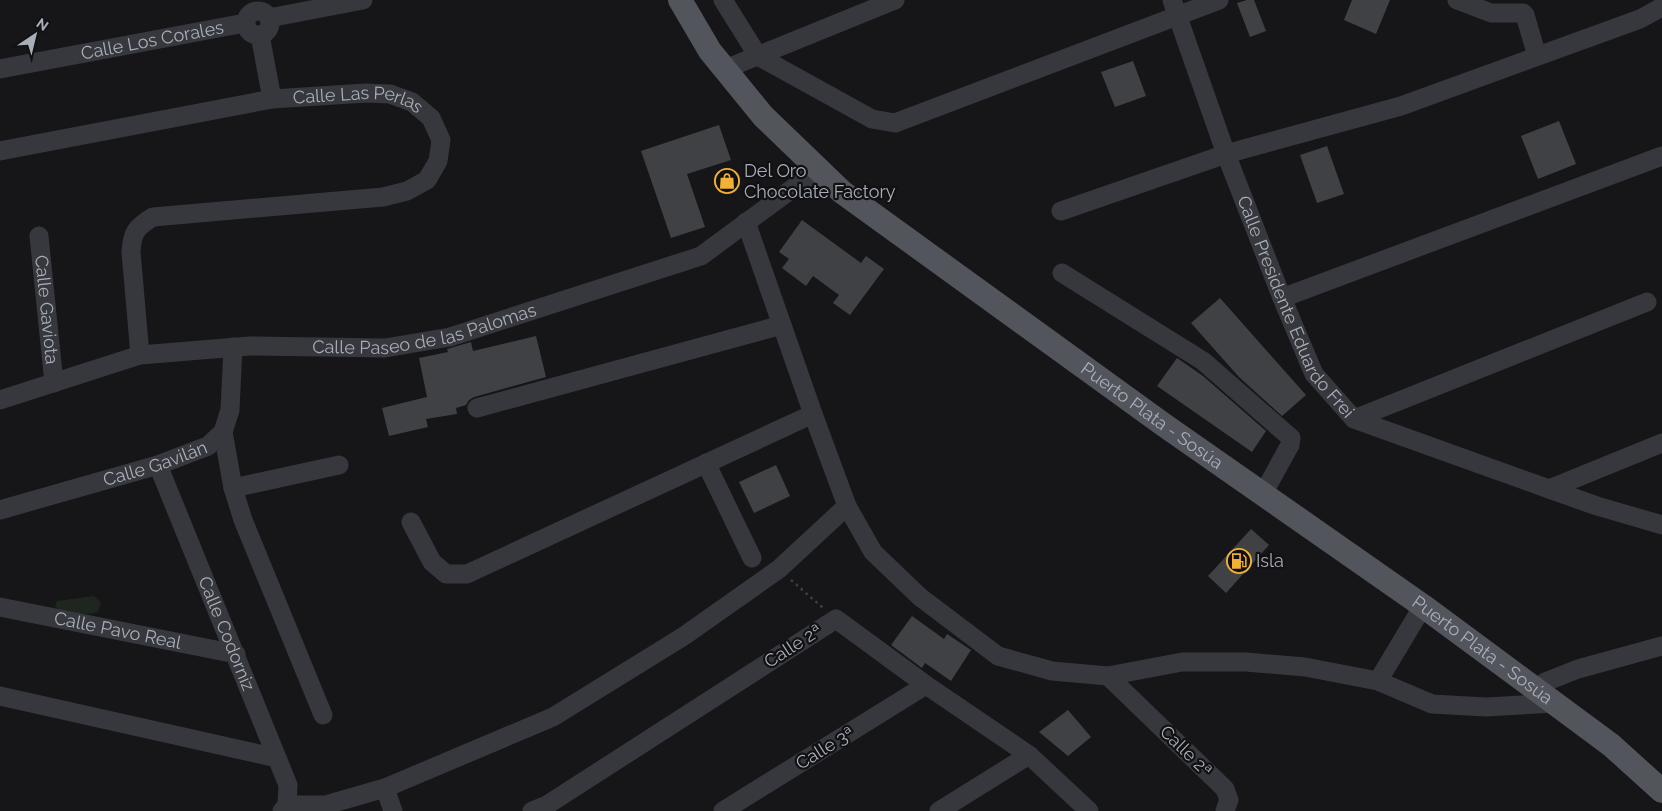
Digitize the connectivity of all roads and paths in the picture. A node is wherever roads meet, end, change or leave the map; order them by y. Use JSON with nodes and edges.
{"nodes":[{"id":1,"x":363,"y":0,"type":"edge"},
{"id":2,"x":680,"y":0,"type":"edge"},
{"id":3,"x":723,"y":0,"type":"edge"},
{"id":4,"x":896,"y":0,"type":"edge"},
{"id":5,"x":1219,"y":0,"type":"edge"},
{"id":6,"x":1457,"y":0,"type":"edge"},
{"id":7,"x":1662,"y":7,"type":"edge"},
{"id":8,"x":1174,"y":8,"type":"edge"},
{"id":9,"x":252,"y":13,"type":"edge"},
{"id":10,"x":758,"y":56,"type":"junction"},
{"id":11,"x":1537,"y":56,"type":"junction"},
{"id":12,"x":0,"y":69,"type":"edge"},
{"id":13,"x":725,"y":69,"type":"junction"},
{"id":14,"x":272,"y":99,"type":"junction"},
{"id":15,"x":0,"y":151,"type":"edge"},
{"id":16,"x":1226,"y":154,"type":"junction"},
{"id":17,"x":1662,"y":156,"type":"edge"},
{"id":18,"x":819,"y":169,"type":"junction"},
{"id":19,"x":1061,"y":211,"type":"dead end"},
{"id":20,"x":746,"y":222,"type":"junction"},
{"id":21,"x":40,"y":236,"type":"dead end"},
{"id":22,"x":1062,"y":273,"type":"dead end"},
{"id":23,"x":1282,"y":298,"type":"junction"},
{"id":24,"x":1647,"y":302,"type":"dead end"},
{"id":25,"x":782,"y":325,"type":"junction"},
{"id":26,"x":233,"y":346,"type":"junction"},
{"id":27,"x":140,"y":355,"type":"junction"},
{"id":28,"x":54,"y":383,"type":"junction"},
{"id":29,"x":0,"y":400,"type":"edge"},
{"id":30,"x":477,"y":408,"type":"dead end"},
{"id":31,"x":813,"y":414,"type":"junction"},
{"id":32,"x":1354,"y":419,"type":"junction"},
{"id":33,"x":223,"y":432,"type":"junction"},
{"id":34,"x":1662,"y":443,"type":"edge"},
{"id":35,"x":706,"y":463,"type":"junction"},
{"id":36,"x":158,"y":465,"type":"junction"},
{"id":37,"x":339,"y":465,"type":"dead end"},
{"id":38,"x":233,"y":488,"type":"junction"},
{"id":39,"x":1549,"y":490,"type":"junction"},
{"id":40,"x":1263,"y":494,"type":"junction"},
{"id":41,"x":847,"y":506,"type":"junction"},
{"id":42,"x":0,"y":510,"type":"edge"},
{"id":43,"x":411,"y":522,"type":"dead end"},
{"id":44,"x":1662,"y":524,"type":"edge"},
{"id":45,"x":752,"y":558,"type":"dead end"},
{"id":46,"x":779,"y":569,"type":"junction"},
{"id":47,"x":1423,"y":606,"type":"junction"},
{"id":48,"x":0,"y":607,"type":"edge"},
{"id":49,"x":836,"y":619,"type":"junction"},
{"id":50,"x":1662,"y":646,"type":"edge"},
{"id":51,"x":236,"y":654,"type":"junction"},
{"id":52,"x":1108,"y":676,"type":"junction"},
{"id":53,"x":1378,"y":681,"type":"junction"},
{"id":54,"x":926,"y":685,"type":"junction"},
{"id":55,"x":0,"y":696,"type":"edge"},
{"id":56,"x":1546,"y":697,"type":"junction"},
{"id":57,"x":323,"y":715,"type":"dead end"},
{"id":58,"x":1029,"y":755,"type":"junction"},
{"id":59,"x":277,"y":758,"type":"junction"},
{"id":60,"x":385,"y":788,"type":"junction"},
{"id":61,"x":1662,"y":791,"type":"edge"},
{"id":62,"x":284,"y":808,"type":"edge"},
{"id":63,"x":393,"y":811,"type":"edge"},
{"id":64,"x":532,"y":811,"type":"edge"},
{"id":65,"x":723,"y":811,"type":"edge"},
{"id":66,"x":939,"y":811,"type":"edge"},
{"id":67,"x":1089,"y":811,"type":"edge"},
{"id":68,"x":1225,"y":811,"type":"edge"}],
"edges":[{"from":1,"to":9,"type":"street","name":"Calle Los Corales"},
{"from":2,"to":13,"type":"main road","name":"Puerto Plata - Sosúa"},
{"from":3,"to":10,"type":"street"},
{"from":4,"to":10,"type":"street"},
{"from":5,"to":8,"type":"street"},
{"from":6,"to":11,"type":"street"},
{"from":7,"to":11,"type":"street"},
{"from":8,"to":10,"type":"street"},
{"from":8,"to":16,"type":"street","name":"Calle Presidente Eduardo Frei"},
{"from":9,"to":12,"type":"street","name":"Calle Los Corales"},
{"from":9,"to":14,"type":"street"},
{"from":10,"to":13,"type":"street"},
{"from":11,"to":16,"type":"street"},
{"from":13,"to":18,"type":"main road","name":"Puerto Plata - Sosúa"},
{"from":14,"to":15,"type":"street","name":"Calle Las Perlas"},
{"from":14,"to":27,"type":"street","name":"Calle Las Perlas"},
{"from":16,"to":19,"type":"street"},
{"from":16,"to":23,"type":"street","name":"Calle Presidente Eduardo Frei"},
{"from":17,"to":23,"type":"street"},
{"from":18,"to":20,"type":"street","name":"Calle Paseo de las Palomas"},
{"from":18,"to":40,"type":"main road","name":"Puerto Plata - Sosúa"},
{"from":20,"to":25,"type":"street"},
{"from":20,"to":26,"type":"street","name":"Calle Paseo de las Palomas"},
{"from":21,"to":28,"type":"street","name":"Calle Gaviota"},
{"from":22,"to":40,"type":"street"},
{"from":23,"to":32,"type":"street","name":"Calle Presidente Eduardo Frei"},
{"from":24,"to":32,"type":"street"},
{"from":25,"to":30,"type":"street"},
{"from":25,"to":31,"type":"street"},
{"from":26,"to":27,"type":"street","name":"Calle Paseo de las Palomas"},
{"from":26,"to":33,"type":"street","name":"Calle Gavilán"},
{"from":27,"to":28,"type":"street","name":"Calle Paseo de las Palomas"},
{"from":28,"to":29,"type":"street","name":"Calle Paseo de las Palomas"},
{"from":31,"to":35,"type":"street"},
{"from":31,"to":41,"type":"street"},
{"from":32,"to":39,"type":"street","name":"Calle Presidente Eduardo Frei"},
{"from":33,"to":36,"type":"street","name":"Calle Gavilán"},
{"from":33,"to":38,"type":"street"},
{"from":34,"to":39,"type":"street"},
{"from":35,"to":43,"type":"street"},
{"from":35,"to":45,"type":"street"},
{"from":36,"to":42,"type":"street","name":"Calle Gavilán"},
{"from":36,"to":51,"type":"street","name":"Calle Codorniz"},
{"from":37,"to":38,"type":"street"},
{"from":38,"to":57,"type":"street"},
{"from":39,"to":44,"type":"street","name":"Calle Presidente Eduardo Frei"},
{"from":40,"to":47,"type":"main road","name":"Puerto Plata - Sosúa"},
{"from":41,"to":46,"type":"street"},
{"from":41,"to":52,"type":"street"},
{"from":46,"to":49,"type":"path"},
{"from":46,"to":60,"type":"street"},
{"from":47,"to":53,"type":"street"},
{"from":47,"to":56,"type":"main road","name":"Puerto Plata - Sosúa"},
{"from":48,"to":51,"type":"street","name":"Calle Pavo Real"},
{"from":49,"to":54,"type":"street","name":"Calle 2ª"},
{"from":49,"to":64,"type":"street","name":"Calle 2ª"},
{"from":50,"to":56,"type":"street"},
{"from":51,"to":59,"type":"street","name":"Calle Codorniz"},
{"from":52,"to":53,"type":"street"},
{"from":52,"to":68,"type":"street","name":"Calle 2ª"},
{"from":53,"to":56,"type":"street"},
{"from":54,"to":58,"type":"street","name":"Calle 2ª"},
{"from":54,"to":65,"type":"street","name":"Calle 3ª"},
{"from":55,"to":59,"type":"street"},
{"from":56,"to":61,"type":"main road","name":"Puerto Plata - Sosúa"},
{"from":58,"to":66,"type":"street"},
{"from":58,"to":67,"type":"street","name":"Calle 2ª"},
{"from":59,"to":62,"type":"street","name":"Calle Codorniz"},
{"from":60,"to":62,"type":"street"},
{"from":60,"to":63,"type":"street"}]}
